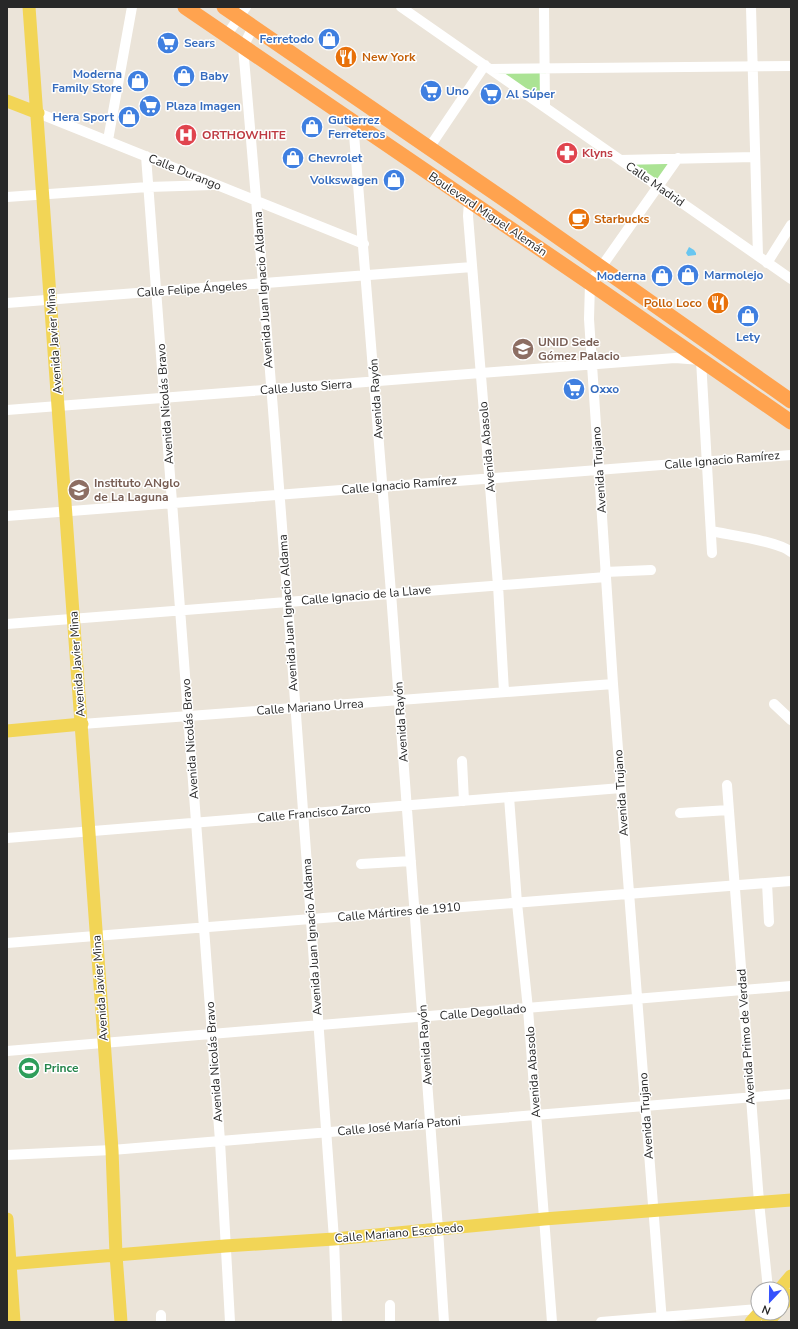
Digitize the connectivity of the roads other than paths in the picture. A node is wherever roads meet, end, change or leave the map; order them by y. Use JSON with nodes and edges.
{"nodes":[{"id":1,"x":29,"y":7,"type":"edge"},
{"id":2,"x":132,"y":7,"type":"edge"},
{"id":3,"x":185,"y":7,"type":"edge"},
{"id":4,"x":224,"y":7,"type":"edge"},
{"id":5,"x":401,"y":7,"type":"edge"},
{"id":6,"x":544,"y":7,"type":"edge"},
{"id":7,"x":751,"y":7,"type":"edge"},
{"id":8,"x":242,"y":12,"type":"edge"},
{"id":9,"x":253,"y":27,"type":"junction"},
{"id":10,"x":226,"y":36,"type":"junction"},
{"id":11,"x":243,"y":47,"type":"junction"},
{"id":12,"x":753,"y":66,"type":"junction"},
{"id":13,"x":791,"y":66,"type":"edge"},
{"id":14,"x":487,"y":67,"type":"junction"},
{"id":15,"x":545,"y":69,"type":"junction"},
{"id":16,"x":7,"y":101,"type":"edge"},
{"id":17,"x":545,"y":107,"type":"junction"},
{"id":18,"x":38,"y":113,"type":"junction"},
{"id":19,"x":353,"y":122,"type":"junction"},
{"id":20,"x":108,"y":140,"type":"junction"},
{"id":21,"x":429,"y":148,"type":"junction"},
{"id":22,"x":146,"y":156,"type":"junction"},
{"id":23,"x":755,"y":157,"type":"junction"},
{"id":24,"x":678,"y":158,"type":"junction"},
{"id":25,"x":620,"y":160,"type":"junction"},
{"id":26,"x":216,"y":184,"type":"junction"},
{"id":27,"x":658,"y":186,"type":"junction"},
{"id":28,"x":148,"y":187,"type":"junction"},
{"id":29,"x":44,"y":194,"type":"junction"},
{"id":30,"x":7,"y":197,"type":"edge"},
{"id":31,"x":256,"y":201,"type":"junction"},
{"id":32,"x":469,"y":201,"type":"junction"},
{"id":33,"x":791,"y":225,"type":"edge"},
{"id":34,"x":364,"y":244,"type":"junction"},
{"id":35,"x":758,"y":256,"type":"junction"},
{"id":36,"x":767,"y":262,"type":"junction"},
{"id":37,"x":472,"y":267,"type":"junction"},
{"id":38,"x":601,"y":267,"type":"junction"},
{"id":39,"x":366,"y":275,"type":"junction"},
{"id":40,"x":791,"y":279,"type":"edge"},
{"id":41,"x":263,"y":283,"type":"junction"},
{"id":42,"x":590,"y":283,"type":"junction"},
{"id":43,"x":156,"y":291,"type":"junction"},
{"id":44,"x":51,"y":299,"type":"junction"},
{"id":45,"x":7,"y":303,"type":"edge"},
{"id":46,"x":701,"y":360,"type":"junction"},
{"id":47,"x":592,"y":365,"type":"junction"},
{"id":48,"x":481,"y":373,"type":"junction"},
{"id":49,"x":756,"y":377,"type":"junction"},
{"id":50,"x":375,"y":381,"type":"junction"},
{"id":51,"x":271,"y":389,"type":"junction"},
{"id":52,"x":164,"y":397,"type":"junction"},
{"id":53,"x":790,"y":398,"type":"edge"},
{"id":54,"x":59,"y":406,"type":"junction"},
{"id":55,"x":7,"y":410,"type":"edge"},
{"id":56,"x":787,"y":417,"type":"edge"},
{"id":57,"x":791,"y":454,"type":"edge"},
{"id":58,"x":707,"y":461,"type":"junction"},
{"id":59,"x":599,"y":470,"type":"junction"},
{"id":60,"x":490,"y":478,"type":"junction"},
{"id":61,"x":383,"y":487,"type":"junction"},
{"id":62,"x":279,"y":495,"type":"junction"},
{"id":63,"x":172,"y":503,"type":"junction"},
{"id":64,"x":66,"y":512,"type":"junction"},
{"id":65,"x":7,"y":516,"type":"edge"},
{"id":66,"x":711,"y":531,"type":"junction"},
{"id":67,"x":791,"y":552,"type":"edge"},
{"id":68,"x":712,"y":553,"type":"dead end"},
{"id":69,"x":651,"y":570,"type":"dead end"},
{"id":70,"x":606,"y":574,"type":"junction"},
{"id":71,"x":498,"y":585,"type":"junction"},
{"id":72,"x":391,"y":593,"type":"junction"},
{"id":73,"x":287,"y":602,"type":"junction"},
{"id":74,"x":180,"y":610,"type":"junction"},
{"id":75,"x":74,"y":618,"type":"junction"},
{"id":76,"x":7,"y":624,"type":"edge"},
{"id":77,"x":613,"y":684,"type":"junction"},
{"id":78,"x":504,"y":692,"type":"junction"},
{"id":79,"x":399,"y":700,"type":"junction"},
{"id":80,"x":774,"y":704,"type":"dead end"},
{"id":81,"x":295,"y":708,"type":"junction"},
{"id":82,"x":188,"y":716,"type":"junction"},
{"id":83,"x":791,"y":720,"type":"edge"},
{"id":84,"x":82,"y":724,"type":"junction"},
{"id":85,"x":7,"y":731,"type":"edge"},
{"id":86,"x":462,"y":761,"type":"dead end"},
{"id":87,"x":727,"y":785,"type":"dead end"},
{"id":88,"x":621,"y":788,"type":"junction"},
{"id":89,"x":509,"y":797,"type":"junction"},
{"id":90,"x":464,"y":801,"type":"junction"},
{"id":91,"x":407,"y":806,"type":"junction"},
{"id":92,"x":729,"y":810,"type":"junction"},
{"id":93,"x":680,"y":813,"type":"dead end"},
{"id":94,"x":303,"y":814,"type":"junction"},
{"id":95,"x":196,"y":823,"type":"junction"},
{"id":96,"x":89,"y":831,"type":"junction"},
{"id":97,"x":7,"y":838,"type":"edge"},
{"id":98,"x":411,"y":861,"type":"junction"},
{"id":99,"x":361,"y":864,"type":"dead end"},
{"id":100,"x":791,"y":881,"type":"edge"},
{"id":101,"x":766,"y":883,"type":"junction"},
{"id":102,"x":735,"y":885,"type":"junction"},
{"id":103,"x":629,"y":894,"type":"junction"},
{"id":104,"x":517,"y":902,"type":"junction"},
{"id":105,"x":415,"y":911,"type":"junction"},
{"id":106,"x":310,"y":919,"type":"junction"},
{"id":107,"x":769,"y":922,"type":"dead end"},
{"id":108,"x":204,"y":927,"type":"junction"},
{"id":109,"x":97,"y":936,"type":"junction"},
{"id":110,"x":7,"y":943,"type":"edge"},
{"id":111,"x":791,"y":986,"type":"edge"},
{"id":112,"x":743,"y":990,"type":"junction"},
{"id":113,"x":637,"y":999,"type":"junction"},
{"id":114,"x":528,"y":1009,"type":"junction"},
{"id":115,"x":423,"y":1017,"type":"junction"},
{"id":116,"x":318,"y":1026,"type":"junction"},
{"id":117,"x":212,"y":1034,"type":"junction"},
{"id":118,"x":104,"y":1043,"type":"junction"},
{"id":119,"x":7,"y":1051,"type":"edge"},
{"id":120,"x":791,"y":1094,"type":"edge"},
{"id":121,"x":751,"y":1097,"type":"junction"},
{"id":122,"x":645,"y":1106,"type":"junction"},
{"id":123,"x":536,"y":1115,"type":"junction"},
{"id":124,"x":430,"y":1124,"type":"junction"},
{"id":125,"x":326,"y":1132,"type":"junction"},
{"id":126,"x":220,"y":1141,"type":"junction"},
{"id":127,"x":112,"y":1150,"type":"junction"},
{"id":128,"x":7,"y":1155,"type":"edge"},
{"id":129,"x":791,"y":1200,"type":"edge"},
{"id":130,"x":759,"y":1202,"type":"junction"},
{"id":131,"x":653,"y":1211,"type":"junction"},
{"id":132,"x":544,"y":1219,"type":"junction"},
{"id":133,"x":7,"y":1220,"type":"edge"},
{"id":134,"x":438,"y":1229,"type":"junction"},
{"id":135,"x":334,"y":1239,"type":"junction"},
{"id":136,"x":225,"y":1246,"type":"junction"},
{"id":137,"x":116,"y":1255,"type":"junction"},
{"id":138,"x":8,"y":1264,"type":"edge"},
{"id":139,"x":767,"y":1281,"type":"edge"},
{"id":140,"x":390,"y":1305,"type":"dead end"},
{"id":141,"x":750,"y":1310,"type":"edge"},
{"id":142,"x":661,"y":1320,"type":"edge"},
{"id":143,"x":14,"y":1322,"type":"edge"},
{"id":144,"x":121,"y":1322,"type":"edge"},
{"id":145,"x":230,"y":1322,"type":"edge"},
{"id":146,"x":337,"y":1322,"type":"edge"},
{"id":147,"x":390,"y":1322,"type":"edge"},
{"id":148,"x":444,"y":1322,"type":"edge"},
{"id":149,"x":552,"y":1322,"type":"edge"},
{"id":150,"x":601,"y":1322,"type":"edge"}],
"edges":[{"from":1,"to":18,"type":"main road","name":"Avenida Javier Mina"},
{"from":2,"to":20,"type":"street"},
{"from":3,"to":10,"type":"highway","name":"Boulevard Miguel Alemán"},
{"from":4,"to":8,"type":"highway","name":"Boulevard Miguel Alemán"},
{"from":5,"to":14,"type":"street","name":"Calle Madrid"},
{"from":6,"to":15,"type":"street"},
{"from":7,"to":12,"type":"street"},
{"from":8,"to":9,"type":"highway","name":"Boulevard Miguel Alemán"},
{"from":8,"to":10,"type":"street"},
{"from":9,"to":11,"type":"street"},
{"from":9,"to":21,"type":"highway","name":"Boulevard Miguel Alemán"},
{"from":10,"to":11,"type":"highway","name":"Boulevard Miguel Alemán"},
{"from":11,"to":19,"type":"highway","name":"Boulevard Miguel Alemán"},
{"from":11,"to":31,"type":"street","name":"Avenida Juan Ignacio Aldama"},
{"from":12,"to":13,"type":"street"},
{"from":12,"to":15,"type":"street"},
{"from":12,"to":23,"type":"street"},
{"from":14,"to":15,"type":"street"},
{"from":14,"to":17,"type":"street","name":"Calle Madrid"},
{"from":14,"to":21,"type":"street"},
{"from":15,"to":17,"type":"street"},
{"from":16,"to":18,"type":"main road","name":"Calle Durango"},
{"from":17,"to":25,"type":"street","name":"Calle Madrid"},
{"from":18,"to":20,"type":"street","name":"Calle Durango"},
{"from":18,"to":29,"type":"main road","name":"Avenida Javier Mina"},
{"from":19,"to":32,"type":"highway","name":"Boulevard Miguel Alemán"},
{"from":19,"to":34,"type":"street","name":"Avenida Rayón"},
{"from":20,"to":22,"type":"street","name":"Calle Durango"},
{"from":21,"to":38,"type":"highway","name":"Boulevard Miguel Alemán"},
{"from":22,"to":26,"type":"street","name":"Calle Durango"},
{"from":22,"to":28,"type":"street","name":"Avenida Nicolás Bravo"},
{"from":23,"to":24,"type":"street"},
{"from":23,"to":35,"type":"street"},
{"from":24,"to":25,"type":"street"},
{"from":24,"to":27,"type":"street"},
{"from":25,"to":27,"type":"street","name":"Calle Madrid"},
{"from":26,"to":28,"type":"street"},
{"from":26,"to":31,"type":"street","name":"Calle Durango"},
{"from":27,"to":35,"type":"street","name":"Calle Madrid"},
{"from":27,"to":38,"type":"street"},
{"from":28,"to":29,"type":"street"},
{"from":28,"to":43,"type":"street","name":"Avenida Nicolás Bravo"},
{"from":29,"to":30,"type":"street"},
{"from":29,"to":44,"type":"main road","name":"Avenida Javier Mina"},
{"from":31,"to":34,"type":"street","name":"Calle Durango"},
{"from":31,"to":41,"type":"street","name":"Avenida Juan Ignacio Aldama"},
{"from":32,"to":37,"type":"street","name":"Avenida Abasolo"},
{"from":32,"to":42,"type":"highway","name":"Boulevard Miguel Alemán"},
{"from":33,"to":36,"type":"street"},
{"from":34,"to":39,"type":"street","name":"Avenida Rayón"},
{"from":35,"to":36,"type":"street","name":"Calle Madrid"},
{"from":36,"to":40,"type":"street","name":"Calle Madrid"},
{"from":37,"to":39,"type":"street","name":"Calle Felipe Ángeles"},
{"from":37,"to":48,"type":"street","name":"Avenida Abasolo"},
{"from":38,"to":42,"type":"street"},
{"from":38,"to":49,"type":"highway","name":"Boulevard Miguel Alemán"},
{"from":39,"to":41,"type":"street","name":"Calle Felipe Ángeles"},
{"from":39,"to":50,"type":"street","name":"Avenida Rayón"},
{"from":41,"to":43,"type":"street","name":"Calle Felipe Ángeles"},
{"from":41,"to":51,"type":"street","name":"Avenida Juan Ignacio Aldama"},
{"from":42,"to":46,"type":"highway","name":"Boulevard Miguel Alemán"},
{"from":42,"to":47,"type":"street","name":"Avenida Trujano"},
{"from":43,"to":44,"type":"street","name":"Calle Felipe Ángeles"},
{"from":43,"to":52,"type":"street","name":"Avenida Nicolás Bravo"},
{"from":44,"to":45,"type":"street","name":"Calle Felipe Ángeles"},
{"from":44,"to":54,"type":"main road","name":"Avenida Javier Mina"},
{"from":46,"to":47,"type":"street","name":"Calle Justo Sierra"},
{"from":46,"to":49,"type":"highway"},
{"from":46,"to":56,"type":"highway","name":"Boulevard Miguel Alemán"},
{"from":46,"to":58,"type":"street"},
{"from":47,"to":48,"type":"street","name":"Calle Justo Sierra"},
{"from":47,"to":59,"type":"street","name":"Avenida Trujano"},
{"from":48,"to":50,"type":"street","name":"Calle Justo Sierra"},
{"from":48,"to":60,"type":"street","name":"Avenida Abasolo"},
{"from":49,"to":53,"type":"highway","name":"Boulevard Miguel Alemán"},
{"from":50,"to":51,"type":"street","name":"Calle Justo Sierra"},
{"from":50,"to":61,"type":"street","name":"Avenida Rayón"},
{"from":51,"to":52,"type":"street","name":"Calle Justo Sierra"},
{"from":51,"to":62,"type":"street","name":"Avenida Juan Ignacio Aldama"},
{"from":52,"to":54,"type":"street","name":"Calle Justo Sierra"},
{"from":52,"to":63,"type":"street","name":"Avenida Nicolás Bravo"},
{"from":54,"to":55,"type":"street","name":"Calle Justo Sierra"},
{"from":54,"to":64,"type":"main road","name":"Avenida Javier Mina"},
{"from":57,"to":58,"type":"street","name":"Calle Ignacio Ramírez"},
{"from":58,"to":59,"type":"street","name":"Calle Ignacio Ramírez"},
{"from":58,"to":66,"type":"street"},
{"from":59,"to":60,"type":"street","name":"Calle Ignacio Ramírez"},
{"from":59,"to":70,"type":"street","name":"Avenida Trujano"},
{"from":60,"to":61,"type":"street","name":"Calle Ignacio Ramírez"},
{"from":60,"to":71,"type":"street","name":"Avenida Abasolo"},
{"from":61,"to":62,"type":"street","name":"Calle Ignacio Ramírez"},
{"from":61,"to":72,"type":"street","name":"Avenida Rayón"},
{"from":62,"to":63,"type":"street","name":"Calle Ignacio Ramírez"},
{"from":62,"to":73,"type":"street","name":"Avenida Juan Ignacio Aldama"},
{"from":63,"to":64,"type":"street","name":"Calle Ignacio Ramírez"},
{"from":63,"to":74,"type":"street","name":"Avenida Nicolás Bravo"},
{"from":64,"to":65,"type":"street","name":"Calle Ignacio Ramírez"},
{"from":64,"to":75,"type":"main road","name":"Avenida Javier Mina"},
{"from":66,"to":67,"type":"street"},
{"from":66,"to":68,"type":"street"},
{"from":69,"to":70,"type":"street","name":"Calle Ignacio de la Llave"},
{"from":70,"to":71,"type":"street","name":"Calle Ignacio de la Llave"},
{"from":70,"to":77,"type":"street","name":"Avenida Trujano"},
{"from":71,"to":72,"type":"street","name":"Calle Ignacio de la Llave"},
{"from":71,"to":78,"type":"street","name":"Avenida Abasolo"},
{"from":72,"to":73,"type":"street","name":"Calle Ignacio de la Llave"},
{"from":72,"to":79,"type":"street","name":"Avenida Rayón"},
{"from":73,"to":74,"type":"street","name":"Calle Ignacio de la Llave"},
{"from":73,"to":81,"type":"street","name":"Avenida Juan Ignacio Aldama"},
{"from":74,"to":75,"type":"street","name":"Calle Ignacio de la Llave"},
{"from":74,"to":82,"type":"street","name":"Avenida Nicolás Bravo"},
{"from":75,"to":76,"type":"street","name":"Calle Ignacio de la Llave"},
{"from":75,"to":84,"type":"main road","name":"Avenida Javier Mina"},
{"from":77,"to":78,"type":"street","name":"Calle Mariano Urrea"},
{"from":77,"to":88,"type":"street","name":"Avenida Trujano"},
{"from":78,"to":79,"type":"street","name":"Calle Mariano Urrea"},
{"from":79,"to":81,"type":"street","name":"Calle Mariano Urrea"},
{"from":79,"to":91,"type":"street","name":"Avenida Rayón"},
{"from":80,"to":83,"type":"street"},
{"from":81,"to":82,"type":"street","name":"Calle Mariano Urrea"},
{"from":81,"to":94,"type":"street","name":"Avenida Juan Ignacio Aldama"},
{"from":82,"to":84,"type":"street","name":"Calle Mariano Urrea"},
{"from":82,"to":95,"type":"street","name":"Avenida Nicolás Bravo"},
{"from":84,"to":85,"type":"main road","name":"Calle Mariano Urrea"},
{"from":84,"to":96,"type":"main road","name":"Avenida Javier Mina"},
{"from":86,"to":90,"type":"street"},
{"from":87,"to":92,"type":"street","name":"Avenida Primo de Verdad"},
{"from":88,"to":89,"type":"street","name":"Calle Francisco Zarco"},
{"from":88,"to":103,"type":"street","name":"Avenida Trujano"},
{"from":89,"to":90,"type":"street","name":"Calle Francisco Zarco"},
{"from":89,"to":104,"type":"street","name":"Avenida Abasolo"},
{"from":90,"to":91,"type":"street","name":"Calle Francisco Zarco"},
{"from":91,"to":94,"type":"street","name":"Calle Francisco Zarco"},
{"from":91,"to":98,"type":"street","name":"Avenida Rayón"},
{"from":92,"to":93,"type":"street"},
{"from":92,"to":102,"type":"street","name":"Avenida Primo de Verdad"},
{"from":94,"to":95,"type":"street","name":"Calle Francisco Zarco"},
{"from":94,"to":106,"type":"street","name":"Avenida Juan Ignacio Aldama"},
{"from":95,"to":96,"type":"street","name":"Calle Francisco Zarco"},
{"from":95,"to":108,"type":"street","name":"Avenida Nicolás Bravo"},
{"from":96,"to":97,"type":"street","name":"Calle Francisco Zarco"},
{"from":96,"to":109,"type":"main road","name":"Avenida Javier Mina"},
{"from":98,"to":99,"type":"street"},
{"from":98,"to":105,"type":"street","name":"Avenida Rayón"},
{"from":100,"to":101,"type":"street","name":"Calle Mártires de 1910"},
{"from":101,"to":102,"type":"street","name":"Calle Mártires de 1910"},
{"from":101,"to":107,"type":"street"},
{"from":102,"to":103,"type":"street","name":"Calle Mártires de 1910"},
{"from":102,"to":112,"type":"street","name":"Avenida Primo de Verdad"},
{"from":103,"to":104,"type":"street","name":"Calle Mártires de 1910"},
{"from":103,"to":113,"type":"street","name":"Avenida Trujano"},
{"from":104,"to":105,"type":"street","name":"Calle Mártires de 1910"},
{"from":104,"to":114,"type":"street","name":"Avenida Abasolo"},
{"from":105,"to":106,"type":"street","name":"Calle Mártires de 1910"},
{"from":105,"to":115,"type":"street","name":"Avenida Rayón"},
{"from":106,"to":108,"type":"street","name":"Calle Mártires de 1910"},
{"from":106,"to":116,"type":"street","name":"Avenida Juan Ignacio Aldama"},
{"from":108,"to":109,"type":"street","name":"Calle Mártires de 1910"},
{"from":108,"to":117,"type":"street","name":"Avenida Nicolás Bravo"},
{"from":109,"to":110,"type":"street","name":"Calle Mártires de 1910"},
{"from":109,"to":118,"type":"main road","name":"Avenida Javier Mina"},
{"from":111,"to":112,"type":"street","name":"Calle Degollado"},
{"from":112,"to":113,"type":"street","name":"Calle Degollado"},
{"from":112,"to":121,"type":"street","name":"Avenida Primo de Verdad"},
{"from":113,"to":114,"type":"street","name":"Calle Degollado"},
{"from":113,"to":122,"type":"street","name":"Avenida Trujano"},
{"from":114,"to":115,"type":"street","name":"Calle Degollado"},
{"from":114,"to":123,"type":"street","name":"Avenida Abasolo"},
{"from":115,"to":116,"type":"street","name":"Calle Degollado"},
{"from":115,"to":124,"type":"street","name":"Avenida Rayón"},
{"from":116,"to":117,"type":"street","name":"Calle Degollado"},
{"from":116,"to":125,"type":"street","name":"Avenida Juan Ignacio Aldama"},
{"from":117,"to":118,"type":"street","name":"Calle Degollado"},
{"from":117,"to":126,"type":"street","name":"Avenida Nicolás Bravo"},
{"from":118,"to":119,"type":"street","name":"Calle Degollado"},
{"from":118,"to":127,"type":"main road","name":"Avenida Javier Mina"},
{"from":120,"to":121,"type":"street","name":"Calle José María Patoni"},
{"from":121,"to":122,"type":"street","name":"Calle José María Patoni"},
{"from":121,"to":130,"type":"street","name":"Avenida Primo de Verdad"},
{"from":122,"to":123,"type":"street","name":"Calle José María Patoni"},
{"from":122,"to":131,"type":"street","name":"Avenida Trujano"},
{"from":123,"to":124,"type":"street","name":"Calle José María Patoni"},
{"from":123,"to":132,"type":"street","name":"Avenida Abasolo"},
{"from":124,"to":125,"type":"street","name":"Calle José María Patoni"},
{"from":124,"to":134,"type":"street","name":"Avenida Rayón"},
{"from":125,"to":126,"type":"street","name":"Calle José María Patoni"},
{"from":125,"to":135,"type":"street","name":"Avenida Juan Ignacio Aldama"},
{"from":126,"to":127,"type":"street","name":"Calle José María Patoni"},
{"from":126,"to":136,"type":"street","name":"Avenida Nicolás Bravo"},
{"from":127,"to":128,"type":"street","name":"Calle José María Patoni"},
{"from":127,"to":137,"type":"main road","name":"Avenida Javier Mina"},
{"from":129,"to":130,"type":"main road","name":"Calle Mariano Escobedo"},
{"from":130,"to":131,"type":"main road","name":"Calle Mariano Escobedo"},
{"from":130,"to":139,"type":"street","name":"Avenida Primo de Verdad"},
{"from":131,"to":132,"type":"main road","name":"Calle Mariano Escobedo"},
{"from":131,"to":142,"type":"street","name":"Avenida Trujano"},
{"from":132,"to":134,"type":"main road","name":"Calle Mariano Escobedo"},
{"from":132,"to":149,"type":"street","name":"Avenida Abasolo"},
{"from":133,"to":138,"type":"main road"},
{"from":134,"to":135,"type":"main road","name":"Calle Mariano Escobedo"},
{"from":134,"to":148,"type":"street","name":"Avenida Rayón"},
{"from":135,"to":136,"type":"main road","name":"Calle Mariano Escobedo"},
{"from":135,"to":146,"type":"street","name":"Avenida Juan Ignacio Aldama"},
{"from":136,"to":137,"type":"main road","name":"Calle Mariano Escobedo"},
{"from":136,"to":145,"type":"street","name":"Avenida Nicolás Bravo"},
{"from":137,"to":138,"type":"main road","name":"Calle Mariano Escobedo"},
{"from":137,"to":144,"type":"main road","name":"Avenida Javier Mina"},
{"from":138,"to":143,"type":"main road"},
{"from":140,"to":147,"type":"street"},
{"from":141,"to":142,"type":"street"},
{"from":142,"to":150,"type":"street"}]}
